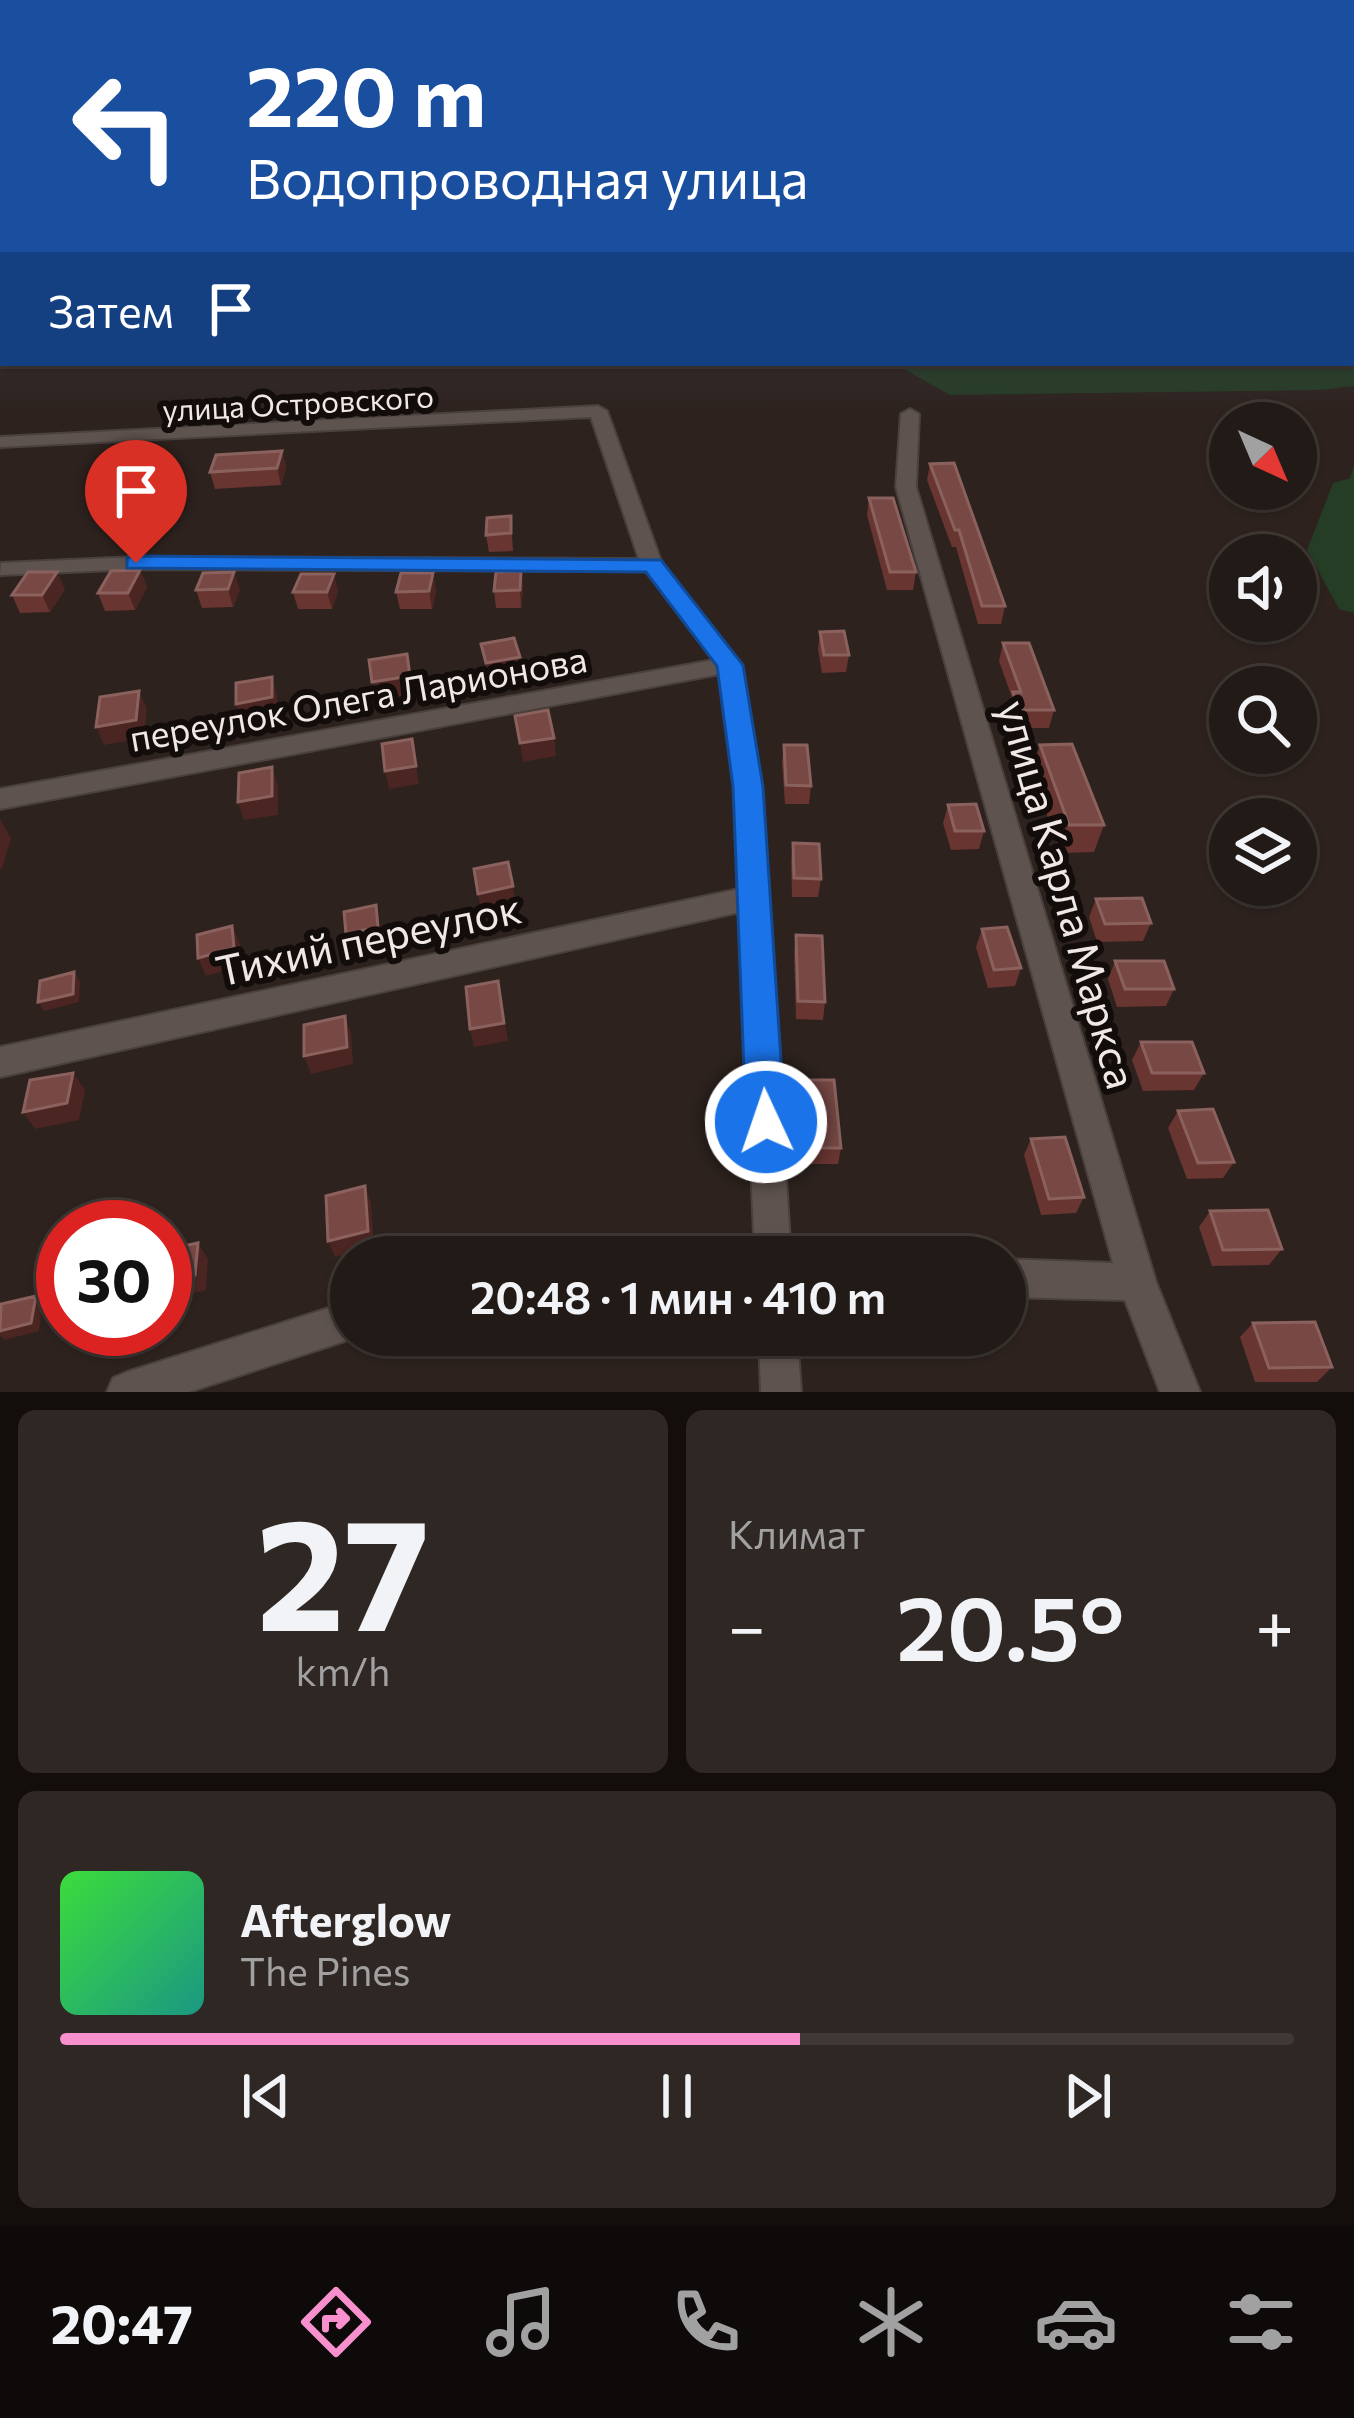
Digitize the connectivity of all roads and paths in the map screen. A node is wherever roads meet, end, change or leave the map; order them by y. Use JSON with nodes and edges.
{"nodes":[{"id":1,"x":910,"y":414,"type":"dead end"},
{"id":2,"x":0,"y":442,"type":"edge"},
{"id":3,"x":652,"y":565,"type":"junction"},
{"id":4,"x":1,"y":569,"type":"edge"},
{"id":5,"x":730,"y":665,"type":"junction"},
{"id":6,"x":0,"y":799,"type":"edge"},
{"id":7,"x":754,"y":897,"type":"junction"},
{"id":8,"x":0,"y":1062,"type":"edge"},
{"id":9,"x":771,"y":1236,"type":"edge"},
{"id":10,"x":1026,"y":1279,"type":"edge"},
{"id":11,"x":1137,"y":1282,"type":"junction"},
{"id":12,"x":330,"y":1328,"type":"edge"},
{"id":13,"x":779,"y":1356,"type":"edge"},
{"id":14,"x":127,"y":1392,"type":"edge"},
{"id":15,"x":782,"y":1392,"type":"edge"},
{"id":16,"x":1180,"y":1392,"type":"edge"}],
"edges":[{"from":1,"to":11,"type":"street","name":"улица Карла Маркса"},
{"from":2,"to":3,"type":"street","name":"улица Островского"},
{"from":3,"to":4,"type":"street"},
{"from":3,"to":5,"type":"street"},
{"from":5,"to":6,"type":"street","name":"переулок Олега Ларионова"},
{"from":5,"to":7,"type":"street"},
{"from":7,"to":8,"type":"street","name":"Тихий переулок"},
{"from":7,"to":9,"type":"street"},
{"from":10,"to":11,"type":"street"},
{"from":11,"to":16,"type":"street","name":"улица Карла Маркса"},
{"from":12,"to":14,"type":"street"},
{"from":13,"to":15,"type":"street"}]}
